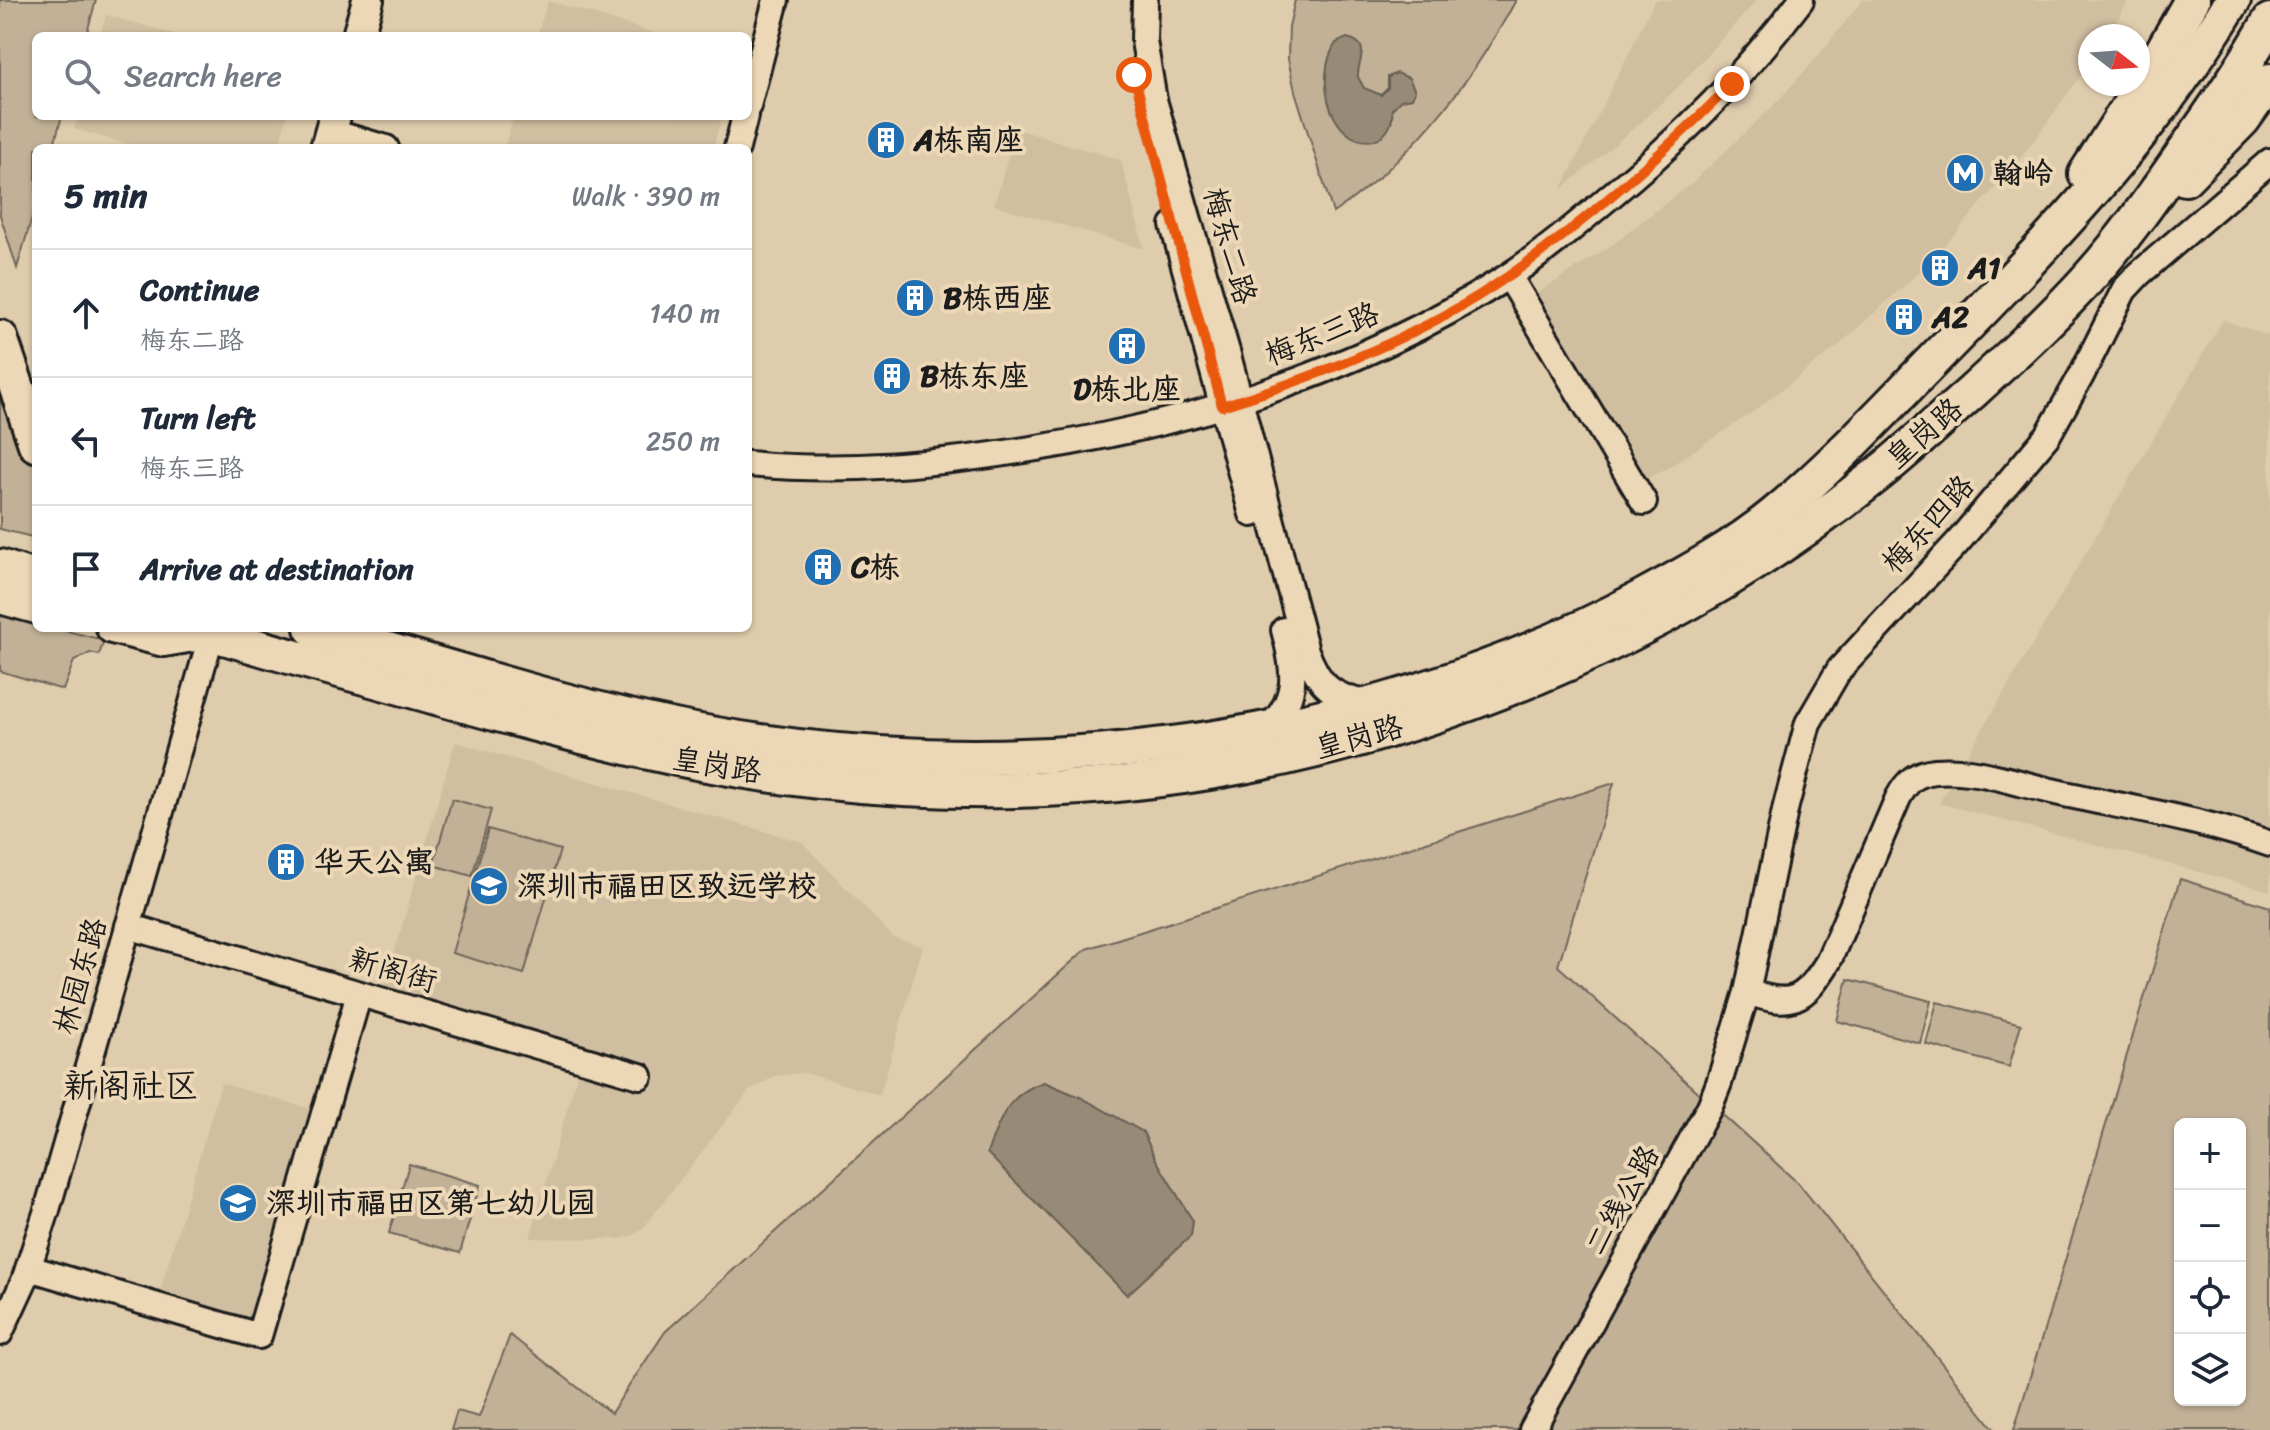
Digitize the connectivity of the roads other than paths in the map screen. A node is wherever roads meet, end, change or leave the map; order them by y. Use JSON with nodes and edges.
{"nodes":[{"id":1,"x":368,"y":0,"type":"edge"},
{"id":2,"x":387,"y":0,"type":"edge"},
{"id":3,"x":776,"y":0,"type":"edge"},
{"id":4,"x":1128,"y":0,"type":"edge"},
{"id":5,"x":1145,"y":0,"type":"edge"},
{"id":6,"x":1801,"y":0,"type":"edge"},
{"id":7,"x":2192,"y":0,"type":"edge"},
{"id":8,"x":2233,"y":0,"type":"edge"},
{"id":9,"x":2270,"y":21,"type":"edge"},
{"id":10,"x":359,"y":32,"type":"edge"},
{"id":11,"x":378,"y":32,"type":"edge"},
{"id":12,"x":2270,"y":81,"type":"edge"},
{"id":13,"x":752,"y":91,"type":"edge"},
{"id":14,"x":744,"y":120,"type":"edge"},
{"id":15,"x":340,"y":133,"type":"edge"},
{"id":16,"x":374,"y":144,"type":"edge"},
{"id":17,"x":738,"y":144,"type":"edge"},
{"id":18,"x":2270,"y":161,"type":"edge"},
{"id":19,"x":2124,"y":236,"type":"junction"},
{"id":20,"x":2036,"y":256,"type":"junction"},
{"id":21,"x":1509,"y":276,"type":"junction"},
{"id":22,"x":2085,"y":282,"type":"junction"},
{"id":23,"x":2124,"y":290,"type":"junction"},
{"id":24,"x":0,"y":338,"type":"edge"},
{"id":25,"x":1231,"y":404,"type":"junction"},
{"id":26,"x":32,"y":432,"type":"edge"},
{"id":27,"x":752,"y":464,"type":"edge"},
{"id":28,"x":1644,"y":502,"type":"dead end"},
{"id":29,"x":0,"y":544,"type":"edge"},
{"id":30,"x":32,"y":553,"type":"edge"},
{"id":31,"x":0,"y":567,"type":"edge"},
{"id":32,"x":32,"y":578,"type":"edge"},
{"id":33,"x":0,"y":598,"type":"edge"},
{"id":34,"x":32,"y":607,"type":"edge"},
{"id":35,"x":128,"y":632,"type":"edge"},
{"id":36,"x":199,"y":632,"type":"edge"},
{"id":37,"x":203,"y":632,"type":"edge"},
{"id":38,"x":207,"y":632,"type":"edge"},
{"id":39,"x":326,"y":632,"type":"edge"},
{"id":40,"x":1372,"y":705,"type":"junction"},
{"id":41,"x":1266,"y":730,"type":"junction"},
{"id":42,"x":2270,"y":844,"type":"edge"},
{"id":43,"x":128,"y":926,"type":"junction"},
{"id":44,"x":1747,"y":992,"type":"junction"},
{"id":45,"x":359,"y":994,"type":"junction"},
{"id":46,"x":640,"y":1076,"type":"dead end"},
{"id":47,"x":29,"y":1268,"type":"junction"},
{"id":48,"x":0,"y":1333,"type":"edge"},
{"id":49,"x":1532,"y":1430,"type":"edge"}],
"edges":[{"from":1,"to":10,"type":"main road"},
{"from":2,"to":11,"type":"main road"},
{"from":3,"to":13,"type":"street"},
{"from":4,"to":25,"type":"street","name":"梅东二路"},
{"from":5,"to":25,"type":"street","name":"梅东二路"},
{"from":6,"to":21,"type":"street","name":"梅东三路"},
{"from":7,"to":20,"type":"highway"},
{"from":8,"to":20,"type":"highway","name":"皇岗路"},
{"from":9,"to":19,"type":"highway","name":"皇岗路"},
{"from":12,"to":19,"type":"highway"},
{"from":14,"to":17,"type":"street"},
{"from":15,"to":16,"type":"street"},
{"from":18,"to":23,"type":"street","name":"梅东四路"},
{"from":19,"to":22,"type":"highway","name":"皇岗路"},
{"from":20,"to":40,"type":"highway","name":"皇岗路"},
{"from":21,"to":25,"type":"street","name":"梅东三路"},
{"from":21,"to":28,"type":"street"},
{"from":22,"to":23,"type":"street"},
{"from":22,"to":38,"type":"highway","name":"皇岗路"},
{"from":23,"to":44,"type":"street","name":"梅东四路"},
{"from":24,"to":26,"type":"highway"},
{"from":25,"to":27,"type":"street","name":"梅东三路"},
{"from":25,"to":40,"type":"street","name":"梅东二路"},
{"from":25,"to":41,"type":"street","name":"梅东二路"},
{"from":29,"to":30,"type":"highway"},
{"from":31,"to":32,"type":"highway"},
{"from":33,"to":34,"type":"main road"},
{"from":35,"to":36,"type":"main road"},
{"from":37,"to":43,"type":"street","name":"林园东路"},
{"from":39,"to":41,"type":"highway","name":"皇岗路"},
{"from":40,"to":41,"type":"highway","name":"皇岗路"},
{"from":42,"to":44,"type":"street"},
{"from":43,"to":45,"type":"street","name":"新阁街"},
{"from":43,"to":47,"type":"street","name":"林园东路"},
{"from":44,"to":49,"type":"street","name":"二线公路"},
{"from":45,"to":46,"type":"street","name":"新阁街"},
{"from":45,"to":47,"type":"street"},
{"from":47,"to":48,"type":"street","name":"林园东路"}]}
